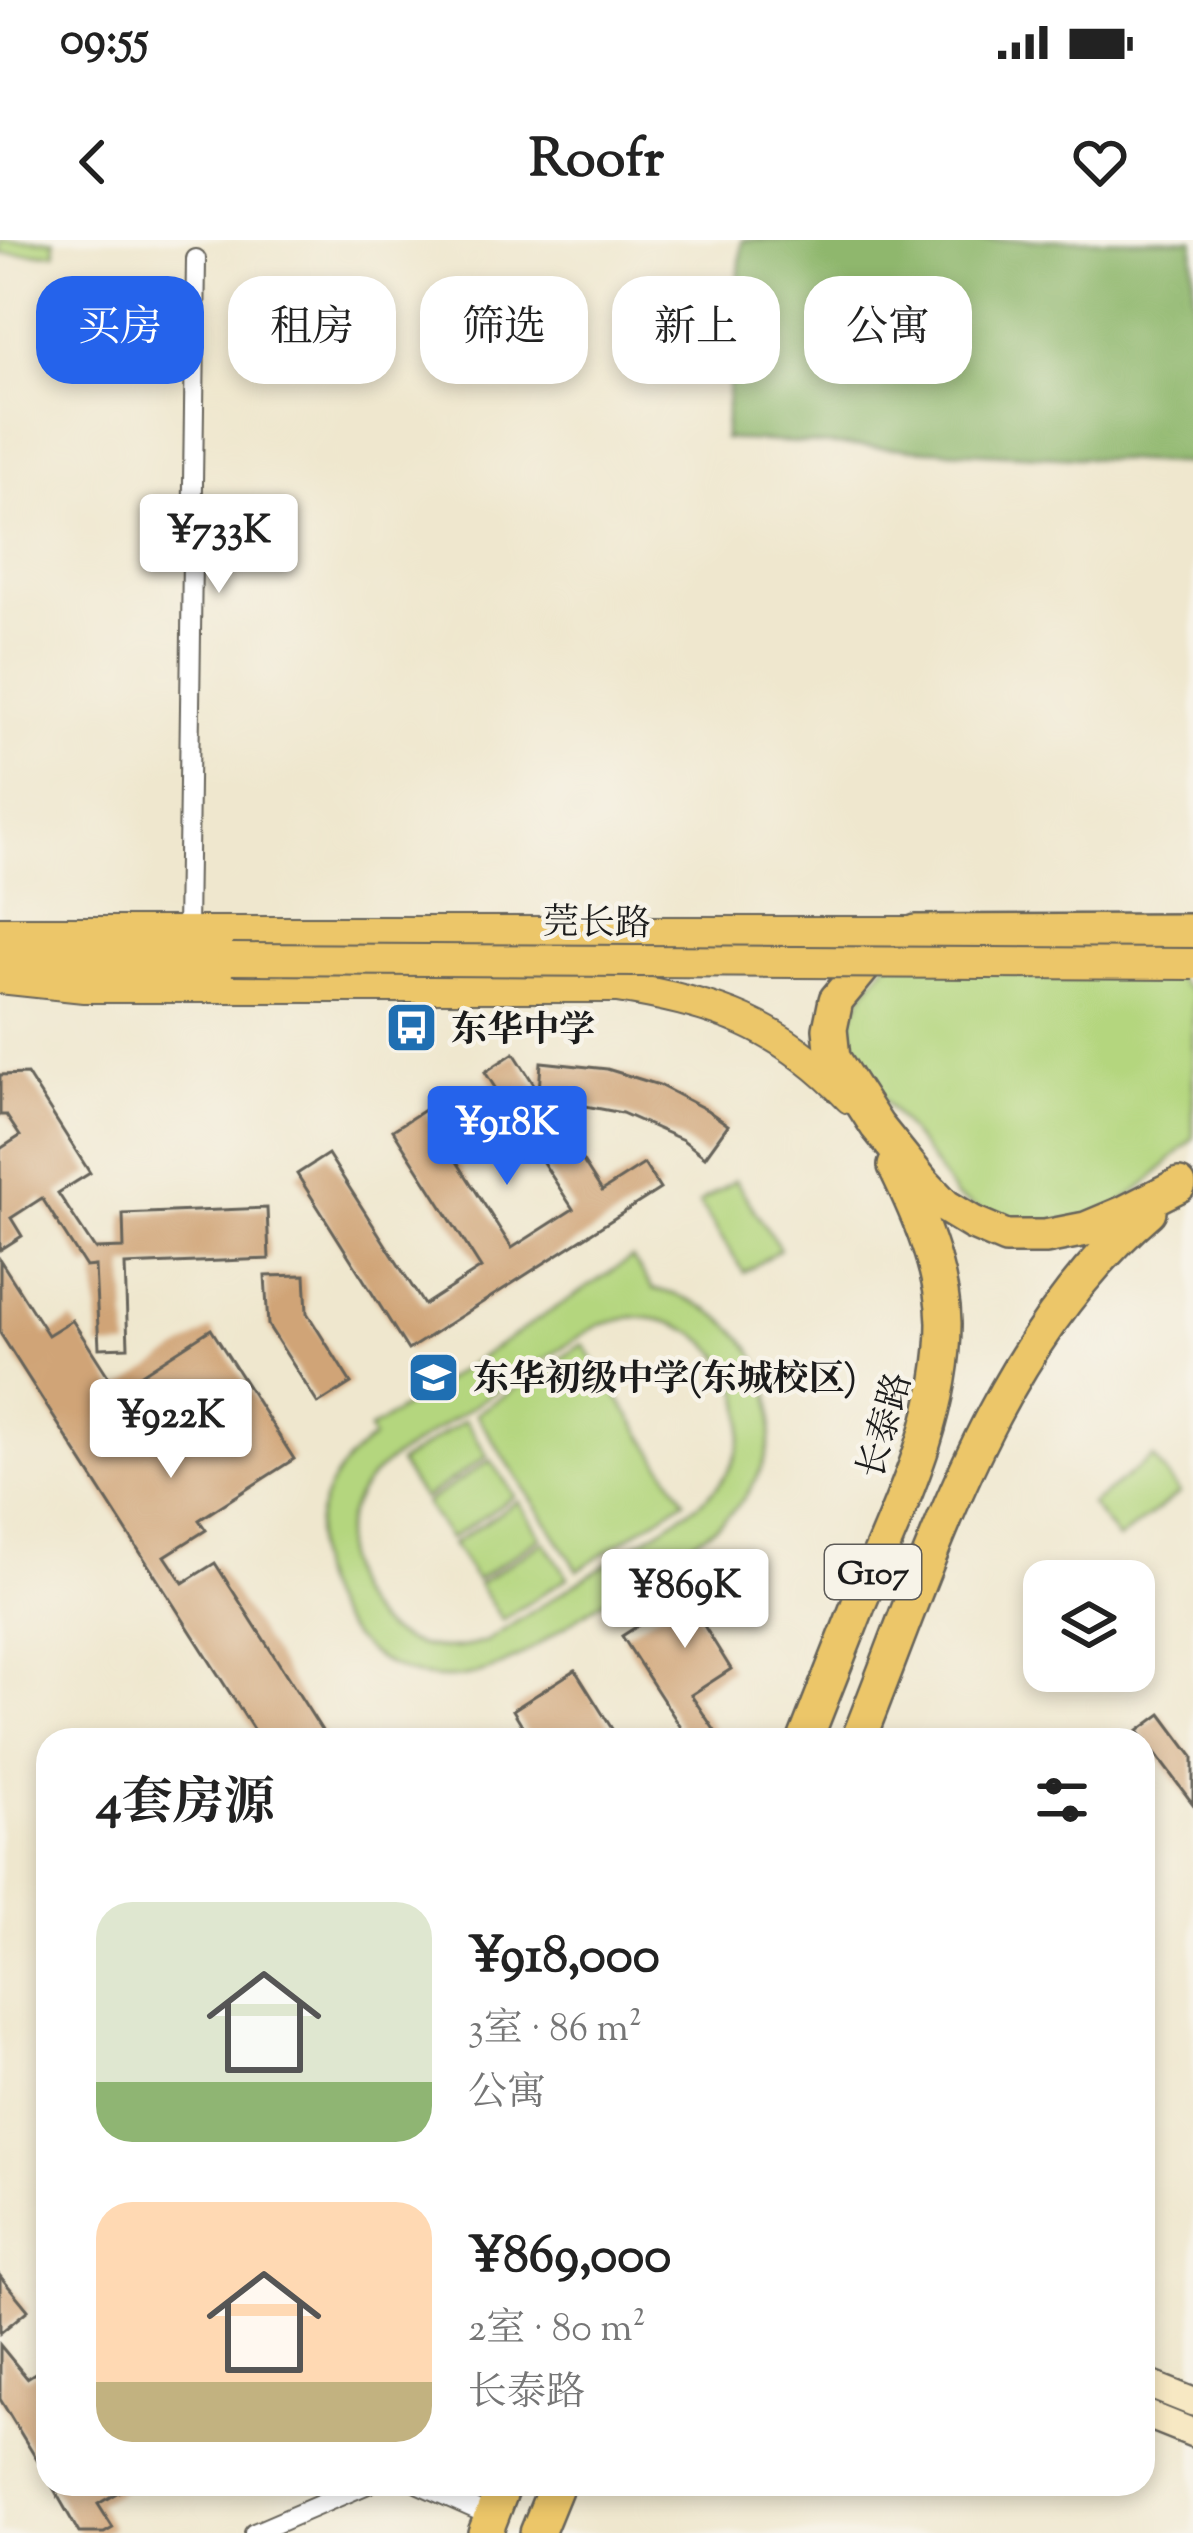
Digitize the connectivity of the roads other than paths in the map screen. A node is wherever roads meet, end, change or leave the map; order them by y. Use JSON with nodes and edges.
{"nodes":[{"id":1,"x":196,"y":259,"type":"dead end"},
{"id":2,"x":1116,"y":931,"type":"junction"},
{"id":3,"x":0,"y":932,"type":"edge"},
{"id":4,"x":187,"y":932,"type":"junction"},
{"id":5,"x":916,"y":932,"type":"junction"},
{"id":6,"x":1193,"y":932,"type":"edge"},
{"id":7,"x":0,"y":961,"type":"edge"},
{"id":8,"x":1193,"y":964,"type":"edge"},
{"id":9,"x":1193,"y":976,"type":"edge"},
{"id":10,"x":0,"y":978,"type":"edge"},
{"id":11,"x":877,"y":1126,"type":"junction"},
{"id":12,"x":1186,"y":1179,"type":"edge"},
{"id":13,"x":810,"y":1728,"type":"edge"},
{"id":14,"x":863,"y":1728,"type":"edge"},
{"id":15,"x":1155,"y":2387,"type":"edge"},
{"id":16,"x":1193,"y":2402,"type":"edge"},
{"id":17,"x":1155,"y":2418,"type":"edge"},
{"id":18,"x":1193,"y":2433,"type":"edge"},
{"id":19,"x":340,"y":2496,"type":"edge"},
{"id":20,"x":439,"y":2496,"type":"edge"},
{"id":21,"x":499,"y":2496,"type":"edge"},
{"id":22,"x":551,"y":2496,"type":"edge"},
{"id":23,"x":488,"y":2525,"type":"edge"},
{"id":24,"x":254,"y":2533,"type":"edge"},
{"id":25,"x":537,"y":2533,"type":"edge"}],
"edges":[{"from":1,"to":4,"type":"street"},
{"from":2,"to":5,"type":"highway","name":"莞长路"},
{"from":2,"to":6,"type":"highway","name":"莞长路"},
{"from":2,"to":9,"type":"highway"},
{"from":3,"to":4,"type":"main road","name":"莞长路"},
{"from":4,"to":5,"type":"main road","name":"莞长路"},
{"from":5,"to":11,"type":"highway","number":"G107"},
{"from":7,"to":8,"type":"main road","name":"莞长路","bridge":true},
{"from":10,"to":11,"type":"main road","name":"莞长路"},
{"from":11,"to":12,"type":"highway"},
{"from":11,"to":13,"type":"highway","name":"长泰路","number":"G107"},
{"from":12,"to":14,"type":"highway","number":"G107"},
{"from":15,"to":16,"type":"street"},
{"from":17,"to":18,"type":"street"},
{"from":19,"to":24,"type":"street"},
{"from":20,"to":23,"type":"street"},
{"from":21,"to":23,"type":"highway"},
{"from":22,"to":25,"type":"highway"}]}
